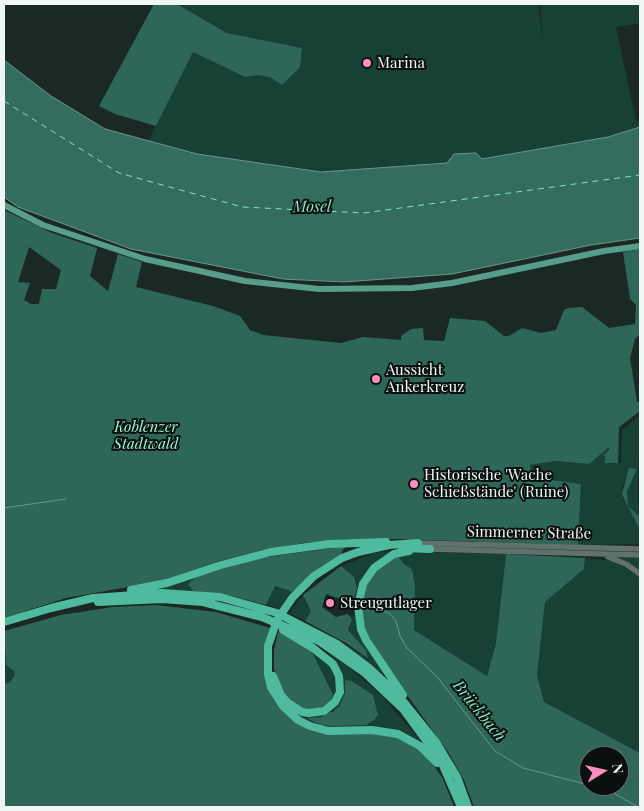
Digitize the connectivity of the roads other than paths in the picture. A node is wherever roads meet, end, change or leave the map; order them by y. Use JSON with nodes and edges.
{"nodes":[{"id":1,"x":4,"y":205,"type":"edge"},
{"id":2,"x":640,"y":246,"type":"edge"},
{"id":3,"x":418,"y":543,"type":"junction"},
{"id":4,"x":430,"y":549,"type":"junction"},
{"id":5,"x":640,"y":549,"type":"edge"},
{"id":6,"x":598,"y":554,"type":"junction"},
{"id":7,"x":640,"y":555,"type":"edge"},
{"id":8,"x":640,"y":574,"type":"edge"},
{"id":9,"x":110,"y":596,"type":"junction"},
{"id":10,"x":265,"y":615,"type":"junction"},
{"id":11,"x":4,"y":623,"type":"edge"},
{"id":12,"x":297,"y":630,"type":"junction"},
{"id":13,"x":412,"y":709,"type":"junction"},
{"id":14,"x":450,"y":781,"type":"junction"},
{"id":15,"x":461,"y":807,"type":"edge"},
{"id":16,"x":468,"y":807,"type":"edge"}],
"edges":[{"from":1,"to":2,"type":"main road"},
{"from":3,"to":5,"type":"street","name":"Simmerner Straße"},
{"from":3,"to":9,"type":"highway"},
{"from":3,"to":14,"type":"highway"},
{"from":4,"to":6,"type":"street","name":"Simmerner Straße"},
{"from":4,"to":12,"type":"highway"},
{"from":4,"to":13,"type":"highway"},
{"from":6,"to":7,"type":"street","name":"Simmerner Straße"},
{"from":6,"to":8,"type":"street"},
{"from":9,"to":10,"type":"highway"},
{"from":9,"to":11,"type":"highway"},
{"from":10,"to":11,"type":"highway"},
{"from":10,"to":12,"type":"highway"},
{"from":10,"to":12,"type":"highway"},
{"from":12,"to":13,"type":"highway"},
{"from":12,"to":14,"type":"highway"},
{"from":13,"to":16,"type":"highway"},
{"from":14,"to":15,"type":"highway"}]}
